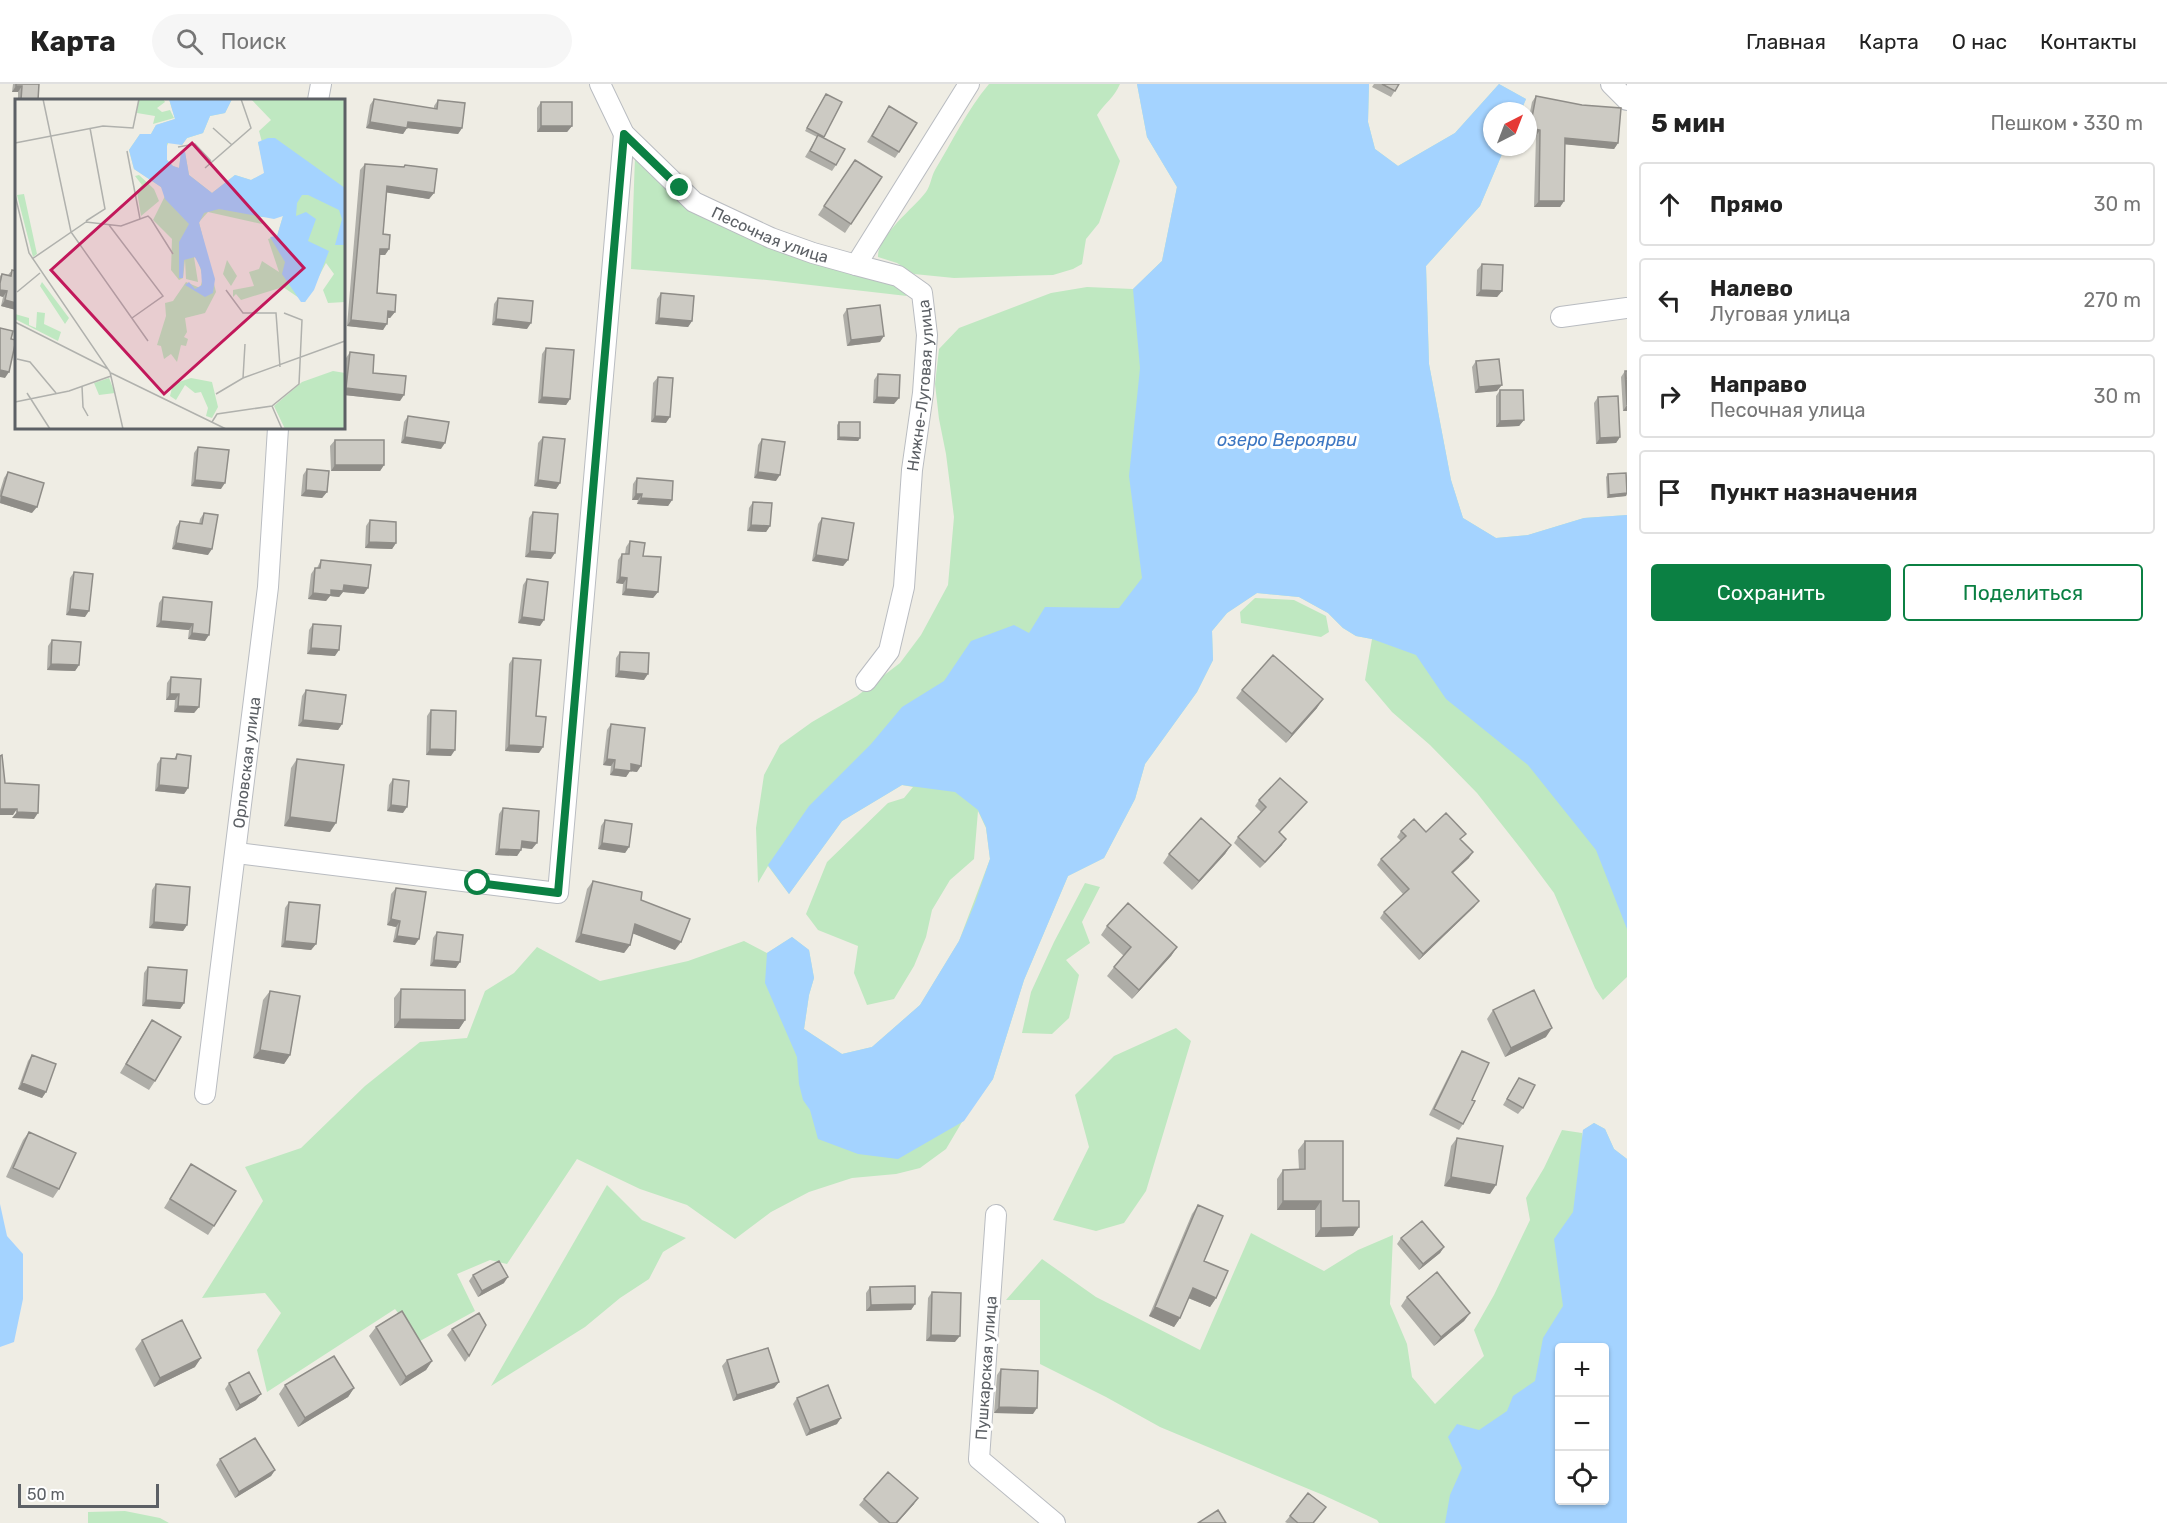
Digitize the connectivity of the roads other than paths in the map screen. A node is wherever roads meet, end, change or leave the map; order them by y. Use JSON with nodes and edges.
{"nodes":[{"id":1,"x":321,"y":84,"type":"edge"},
{"id":2,"x":600,"y":84,"type":"edge"},
{"id":3,"x":969,"y":84,"type":"edge"},
{"id":4,"x":1611,"y":84,"type":"edge"},
{"id":5,"x":318,"y":99,"type":"edge"},
{"id":6,"x":1627,"y":100,"type":"edge"},
{"id":7,"x":624,"y":134,"type":"junction"},
{"id":8,"x":856,"y":265,"type":"junction"},
{"id":9,"x":1627,"y":308,"type":"edge"},
{"id":10,"x":1561,"y":317,"type":"dead end"},
{"id":11,"x":278,"y":429,"type":"edge"},
{"id":12,"x":866,"y":681,"type":"dead end"},
{"id":13,"x":237,"y":853,"type":"junction"},
{"id":14,"x":206,"y":1094,"type":"dead end"},
{"id":15,"x":996,"y":1215,"type":"dead end"},
{"id":16,"x":1055,"y":1523,"type":"edge"}],
"edges":[{"from":1,"to":5,"type":"street"},
{"from":2,"to":7,"type":"street","name":"Песочная улица"},
{"from":3,"to":8,"type":"street"},
{"from":4,"to":6,"type":"street"},
{"from":7,"to":8,"type":"street","name":"Песочная улица"},
{"from":7,"to":13,"type":"street"},
{"from":8,"to":12,"type":"street","name":"Нижне-Луговая улица"},
{"from":9,"to":10,"type":"street"},
{"from":11,"to":13,"type":"street","name":"Орловская улица"},
{"from":13,"to":14,"type":"street","name":"Орловская улица"},
{"from":15,"to":16,"type":"street","name":"Пушкарская улица"}]}
